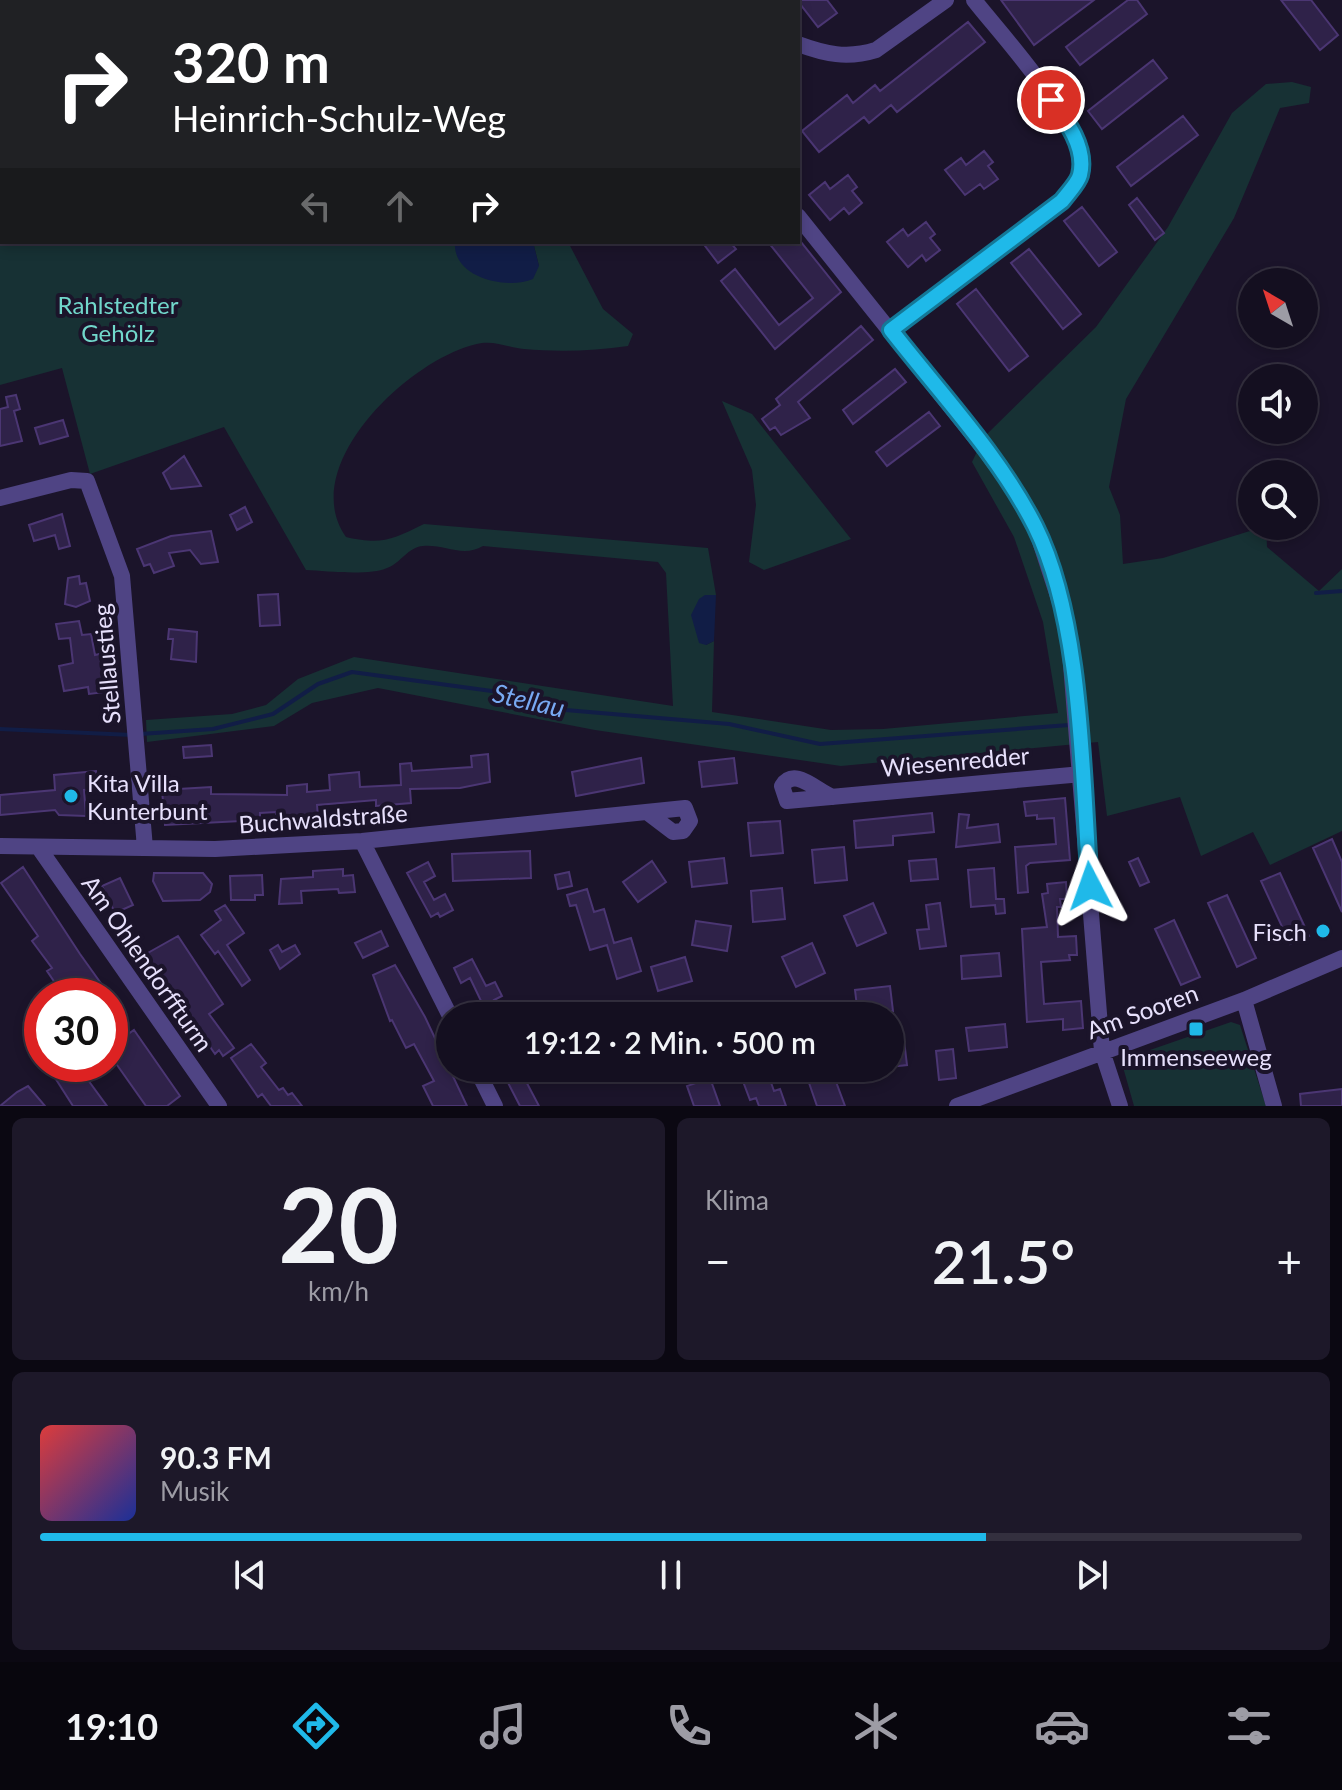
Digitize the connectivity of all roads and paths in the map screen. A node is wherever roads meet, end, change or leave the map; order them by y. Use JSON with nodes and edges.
{"nodes":[{"id":1,"x":946,"y":0,"type":"edge"},
{"id":2,"x":974,"y":0,"type":"edge"},
{"id":3,"x":800,"y":45,"type":"edge"},
{"id":4,"x":800,"y":219,"type":"edge"},
{"id":5,"x":891,"y":330,"type":"junction"},
{"id":6,"x":0,"y":498,"type":"edge"},
{"id":7,"x":1082,"y":774,"type":"junction"},
{"id":8,"x":833,"y":797,"type":"dead end"},
{"id":9,"x":648,"y":813,"type":"dead end"},
{"id":10,"x":362,"y":841,"type":"junction"},
{"id":11,"x":0,"y":846,"type":"edge"},
{"id":12,"x":39,"y":848,"type":"junction"},
{"id":13,"x":145,"y":848,"type":"junction"},
{"id":14,"x":1342,"y":958,"type":"edge"},
{"id":15,"x":1244,"y":1000,"type":"junction"},
{"id":16,"x":443,"y":1002,"type":"edge"},
{"id":17,"x":1102,"y":1051,"type":"junction"},
{"id":18,"x":483,"y":1082,"type":"edge"},
{"id":19,"x":219,"y":1106,"type":"edge"},
{"id":20,"x":495,"y":1106,"type":"edge"},
{"id":21,"x":957,"y":1106,"type":"edge"},
{"id":22,"x":1120,"y":1106,"type":"edge"},
{"id":23,"x":1274,"y":1106,"type":"edge"}],
"edges":[{"from":1,"to":3,"type":"street"},
{"from":2,"to":5,"type":"street"},
{"from":4,"to":5,"type":"street"},
{"from":5,"to":7,"type":"street"},
{"from":6,"to":13,"type":"street","name":"Stellaustieg"},
{"from":7,"to":8,"type":"street","name":"Wiesenredder"},
{"from":7,"to":17,"type":"street"},
{"from":9,"to":10,"type":"street","name":"Buchwaldstraße"},
{"from":10,"to":13,"type":"street","name":"Buchwaldstraße"},
{"from":10,"to":16,"type":"street"},
{"from":11,"to":12,"type":"street","name":"Buchwaldstraße"},
{"from":12,"to":13,"type":"street","name":"Buchwaldstraße"},
{"from":12,"to":19,"type":"street","name":"Am Ohlendorffturm"},
{"from":14,"to":15,"type":"street","name":"Am Sooren"},
{"from":15,"to":17,"type":"street","name":"Am Sooren"},
{"from":15,"to":23,"type":"street"},
{"from":17,"to":21,"type":"street","name":"Am Sooren"},
{"from":17,"to":22,"type":"street"},
{"from":18,"to":20,"type":"street"}]}
